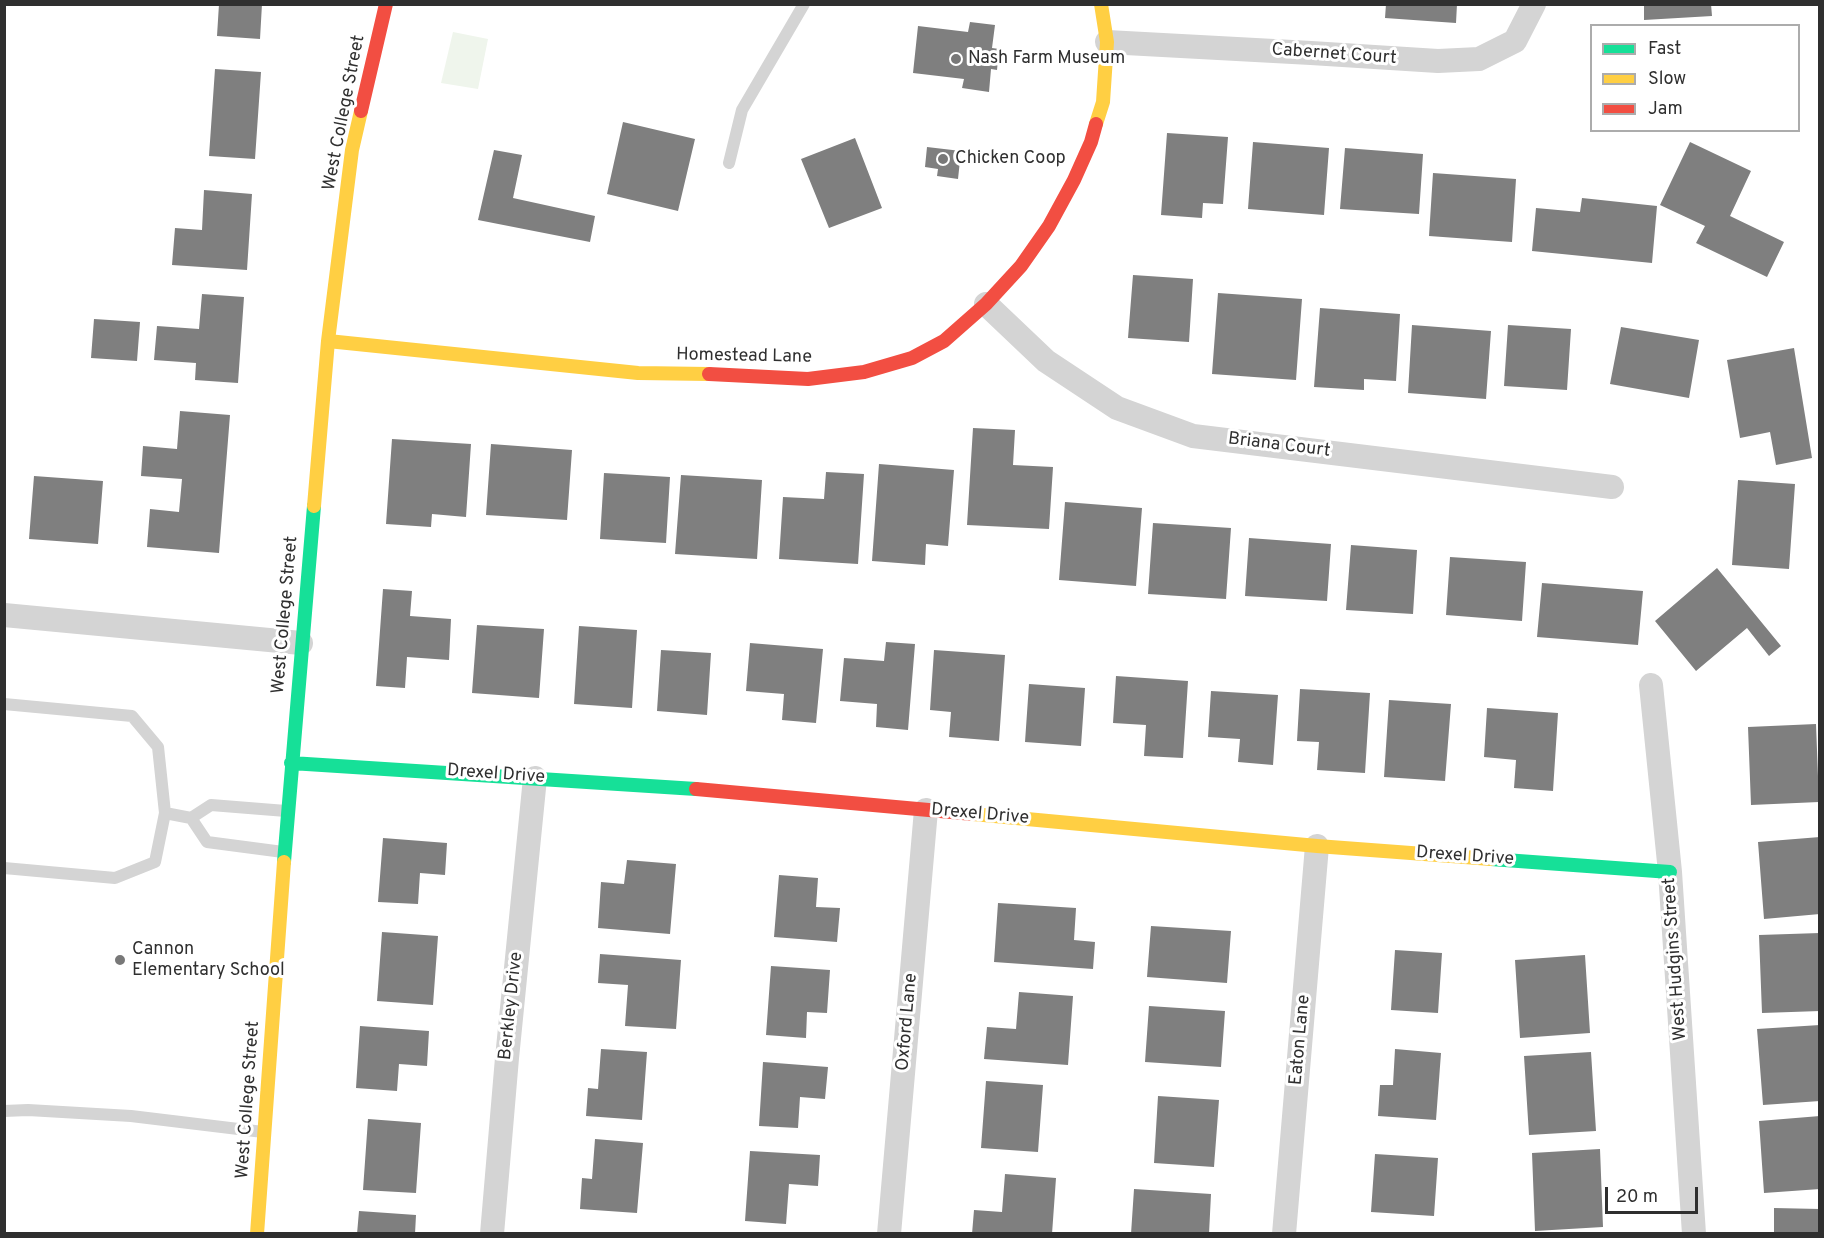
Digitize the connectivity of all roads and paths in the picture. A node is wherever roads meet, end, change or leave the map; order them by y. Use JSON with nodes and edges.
{"nodes":[{"id":1,"x":386,"y":4,"type":"edge"},
{"id":2,"x":804,"y":4,"type":"edge"},
{"id":3,"x":1101,"y":4,"type":"edge"},
{"id":4,"x":1534,"y":4,"type":"edge"},
{"id":5,"x":1107,"y":42,"type":"junction"},
{"id":6,"x":729,"y":163,"type":"dead end"},
{"id":7,"x":986,"y":304,"type":"junction"},
{"id":8,"x":328,"y":341,"type":"junction"},
{"id":9,"x":1612,"y":487,"type":"dead end"},
{"id":10,"x":4,"y":615,"type":"edge"},
{"id":11,"x":301,"y":643,"type":"junction"},
{"id":12,"x":1651,"y":685,"type":"dead end"},
{"id":13,"x":4,"y":704,"type":"edge"},
{"id":14,"x":291,"y":763,"type":"junction"},
{"id":15,"x":535,"y":778,"type":"junction"},
{"id":16,"x":926,"y":810,"type":"junction"},
{"id":17,"x":287,"y":811,"type":"junction"},
{"id":18,"x":165,"y":813,"type":"junction"},
{"id":19,"x":191,"y":818,"type":"junction"},
{"id":20,"x":1317,"y":846,"type":"junction"},
{"id":21,"x":284,"y":852,"type":"junction"},
{"id":22,"x":4,"y":868,"type":"edge"},
{"id":23,"x":1670,"y":872,"type":"junction"},
{"id":24,"x":4,"y":1111,"type":"edge"},
{"id":25,"x":264,"y":1132,"type":"junction"},
{"id":26,"x":257,"y":1233,"type":"edge"},
{"id":27,"x":492,"y":1233,"type":"edge"},
{"id":28,"x":889,"y":1233,"type":"edge"},
{"id":29,"x":1284,"y":1233,"type":"edge"},
{"id":30,"x":1694,"y":1233,"type":"edge"}],
"edges":[{"from":1,"to":8,"type":"street","name":"West College Street"},
{"from":2,"to":6,"type":"lane"},
{"from":3,"to":5,"type":"street","name":"Homestead Lane"},
{"from":4,"to":5,"type":"street","name":"Cabernet Court"},
{"from":5,"to":7,"type":"street","name":"Homestead Lane"},
{"from":7,"to":8,"type":"street","name":"Homestead Lane"},
{"from":7,"to":9,"type":"street","name":"Briana Court"},
{"from":8,"to":11,"type":"street","name":"West College Street"},
{"from":10,"to":11,"type":"street"},
{"from":11,"to":14,"type":"street","name":"West College Street"},
{"from":12,"to":23,"type":"street","name":"West Hudgins Street"},
{"from":13,"to":18,"type":"lane"},
{"from":14,"to":15,"type":"street","name":"Drexel Drive"},
{"from":14,"to":17,"type":"street","name":"West College Street"},
{"from":15,"to":16,"type":"street","name":"Drexel Drive"},
{"from":15,"to":27,"type":"street","name":"Berkley Drive"},
{"from":16,"to":20,"type":"street","name":"Drexel Drive"},
{"from":16,"to":28,"type":"street","name":"Oxford Lane"},
{"from":17,"to":19,"type":"lane"},
{"from":17,"to":21,"type":"street","name":"West College Street"},
{"from":18,"to":19,"type":"lane"},
{"from":18,"to":22,"type":"lane"},
{"from":19,"to":21,"type":"lane"},
{"from":20,"to":23,"type":"street","name":"Drexel Drive"},
{"from":20,"to":29,"type":"street","name":"Eaton Lane"},
{"from":21,"to":25,"type":"street","name":"West College Street"},
{"from":23,"to":30,"type":"street","name":"West Hudgins Street"},
{"from":24,"to":25,"type":"lane"},
{"from":25,"to":26,"type":"street","name":"West College Street"}]}
